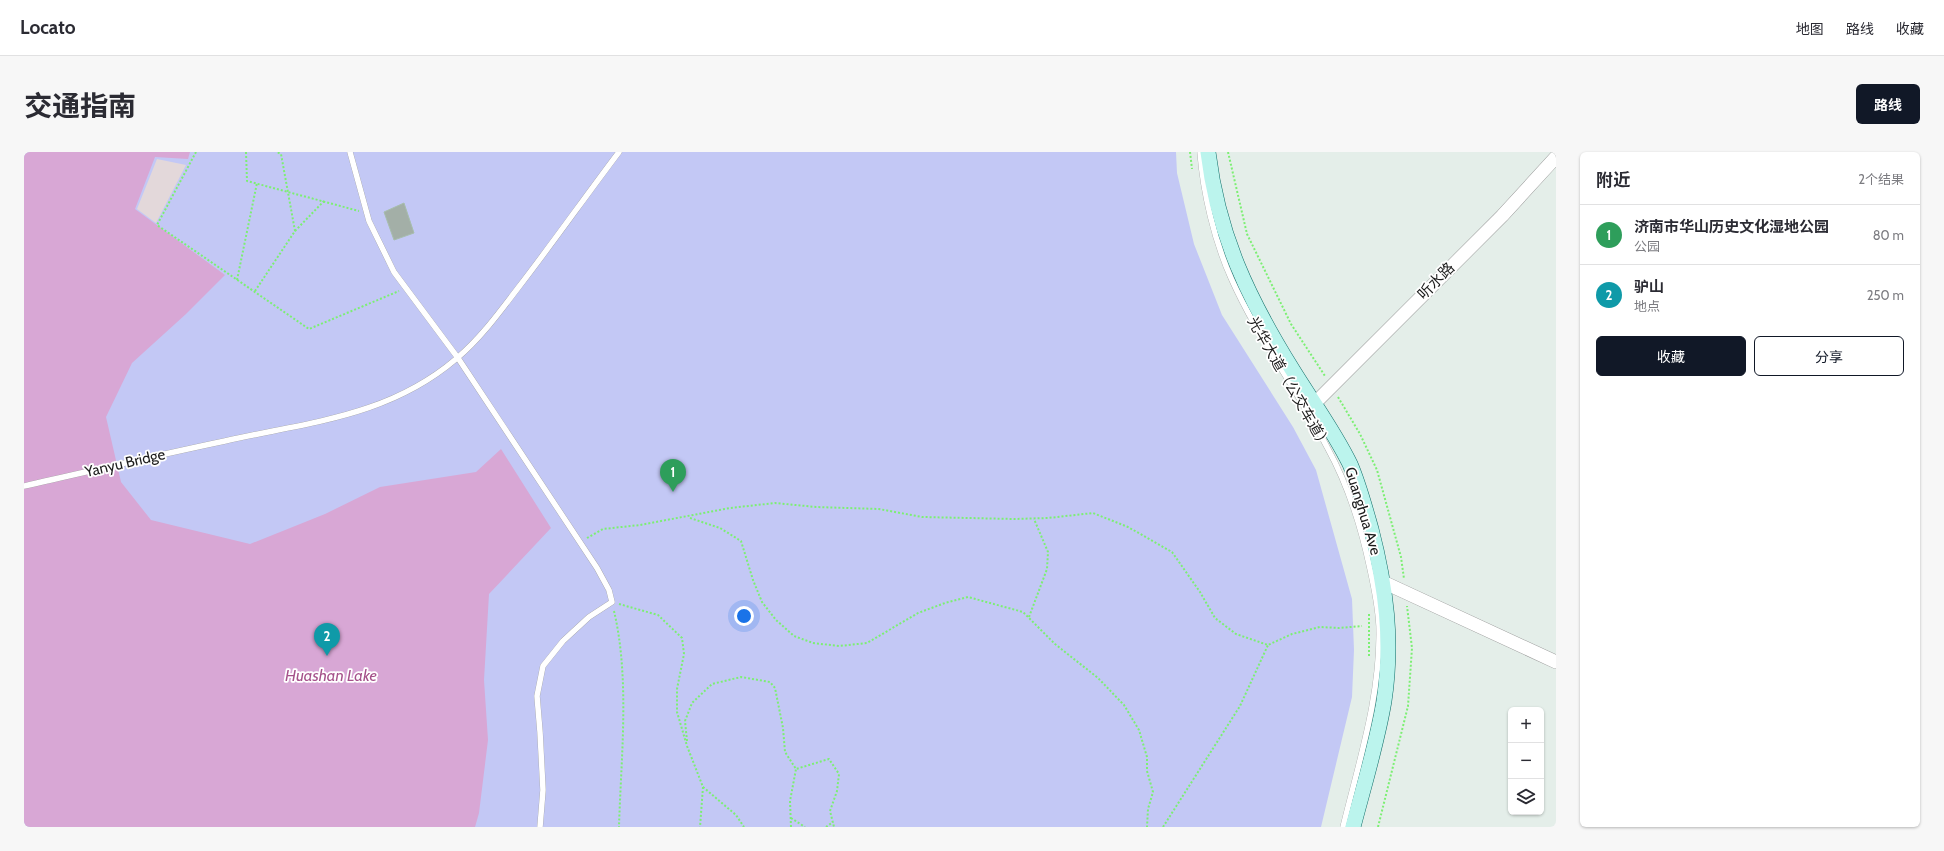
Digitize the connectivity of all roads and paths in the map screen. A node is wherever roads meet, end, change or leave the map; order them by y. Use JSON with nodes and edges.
{"nodes":[{"id":1,"x":196,"y":152,"type":"edge"},
{"id":2,"x":246,"y":152,"type":"edge"},
{"id":3,"x":277,"y":152,"type":"edge"},
{"id":4,"x":350,"y":152,"type":"edge"},
{"id":5,"x":619,"y":152,"type":"edge"},
{"id":6,"x":1190,"y":152,"type":"edge"},
{"id":7,"x":1200,"y":152,"type":"edge"},
{"id":8,"x":1208,"y":152,"type":"edge"},
{"id":9,"x":1228,"y":152,"type":"edge"},
{"id":10,"x":281,"y":153,"type":"edge"},
{"id":11,"x":1556,"y":157,"type":"edge"},
{"id":12,"x":1192,"y":170,"type":"dead end"},
{"id":13,"x":257,"y":184,"type":"junction"},
{"id":14,"x":287,"y":191,"type":"junction"},
{"id":15,"x":324,"y":201,"type":"junction"},
{"id":16,"x":1239,"y":202,"type":"dead end"},
{"id":17,"x":367,"y":214,"type":"junction"},
{"id":18,"x":294,"y":231,"type":"junction"},
{"id":19,"x":237,"y":280,"type":"junction"},
{"id":20,"x":406,"y":288,"type":"junction"},
{"id":21,"x":254,"y":292,"type":"junction"},
{"id":22,"x":458,"y":358,"type":"junction"},
{"id":23,"x":1314,"y":404,"type":"junction"},
{"id":24,"x":24,"y":486,"type":"edge"},
{"id":25,"x":688,"y":517,"type":"junction"},
{"id":26,"x":1034,"y":519,"type":"junction"},
{"id":27,"x":580,"y":542,"type":"junction"},
{"id":28,"x":1383,"y":582,"type":"junction"},
{"id":29,"x":612,"y":602,"type":"junction"},
{"id":30,"x":1368,"y":611,"type":"dead end"},
{"id":31,"x":1029,"y":617,"type":"junction"},
{"id":32,"x":1362,"y":626,"type":"dead end"},
{"id":33,"x":1268,"y":645,"type":"junction"},
{"id":34,"x":1369,"y":661,"type":"dead end"},
{"id":35,"x":1556,"y":662,"type":"edge"},
{"id":36,"x":687,"y":746,"type":"junction"},
{"id":37,"x":796,"y":769,"type":"junction"},
{"id":38,"x":703,"y":787,"type":"junction"},
{"id":39,"x":791,"y":818,"type":"junction"},
{"id":40,"x":833,"y":822,"type":"junction"},
{"id":41,"x":540,"y":827,"type":"edge"},
{"id":42,"x":619,"y":827,"type":"edge"},
{"id":43,"x":700,"y":827,"type":"edge"},
{"id":44,"x":744,"y":827,"type":"edge"},
{"id":45,"x":791,"y":827,"type":"edge"},
{"id":46,"x":805,"y":827,"type":"edge"},
{"id":47,"x":826,"y":827,"type":"edge"},
{"id":48,"x":834,"y":827,"type":"edge"},
{"id":49,"x":1147,"y":827,"type":"edge"},
{"id":50,"x":1163,"y":827,"type":"edge"},
{"id":51,"x":1343,"y":827,"type":"edge"},
{"id":52,"x":1354,"y":827,"type":"edge"}],
"edges":[{"from":1,"to":19,"type":"path"},
{"from":2,"to":13,"type":"path"},
{"from":3,"to":10,"type":"path"},
{"from":4,"to":17,"type":"lane"},
{"from":5,"to":22,"type":"lane","name":"Yanyu Bridge"},
{"from":6,"to":12,"type":"path"},
{"from":7,"to":51,"type":"lane","name":"光华大道（公交车道）"},
{"from":8,"to":23,"type":"main road","name":"Guanghua Ave"},
{"from":9,"to":16,"type":"path"},
{"from":10,"to":14,"type":"path"},
{"from":11,"to":23,"type":"street","name":"听水路"},
{"from":13,"to":14,"type":"path"},
{"from":13,"to":19,"type":"path"},
{"from":14,"to":15,"type":"path"},
{"from":14,"to":18,"type":"path"},
{"from":15,"to":17,"type":"path"},
{"from":15,"to":18,"type":"path"},
{"from":17,"to":20,"type":"lane"},
{"from":18,"to":21,"type":"path"},
{"from":19,"to":21,"type":"path"},
{"from":20,"to":21,"type":"path"},
{"from":20,"to":22,"type":"lane"},
{"from":22,"to":24,"type":"lane","name":"Yanyu Bridge"},
{"from":22,"to":27,"type":"lane"},
{"from":23,"to":28,"type":"main road","name":"Guanghua Ave"},
{"from":25,"to":26,"type":"path"},
{"from":25,"to":27,"type":"path"},
{"from":25,"to":31,"type":"path"},
{"from":26,"to":31,"type":"path"},
{"from":26,"to":33,"type":"path"},
{"from":27,"to":29,"type":"lane"},
{"from":28,"to":35,"type":"street"},
{"from":28,"to":52,"type":"main road","name":"Guanghua Ave"},
{"from":29,"to":36,"type":"path"},
{"from":29,"to":41,"type":"lane"},
{"from":29,"to":42,"type":"path"},
{"from":30,"to":34,"type":"path"},
{"from":31,"to":49,"type":"path"},
{"from":32,"to":33,"type":"path"},
{"from":33,"to":50,"type":"path"},
{"from":36,"to":37,"type":"path"},
{"from":36,"to":38,"type":"path"},
{"from":37,"to":39,"type":"path"},
{"from":37,"to":40,"type":"path"},
{"from":38,"to":43,"type":"path"},
{"from":38,"to":44,"type":"path"},
{"from":39,"to":45,"type":"path"},
{"from":39,"to":46,"type":"path"},
{"from":40,"to":47,"type":"path"},
{"from":40,"to":48,"type":"path"}]}
